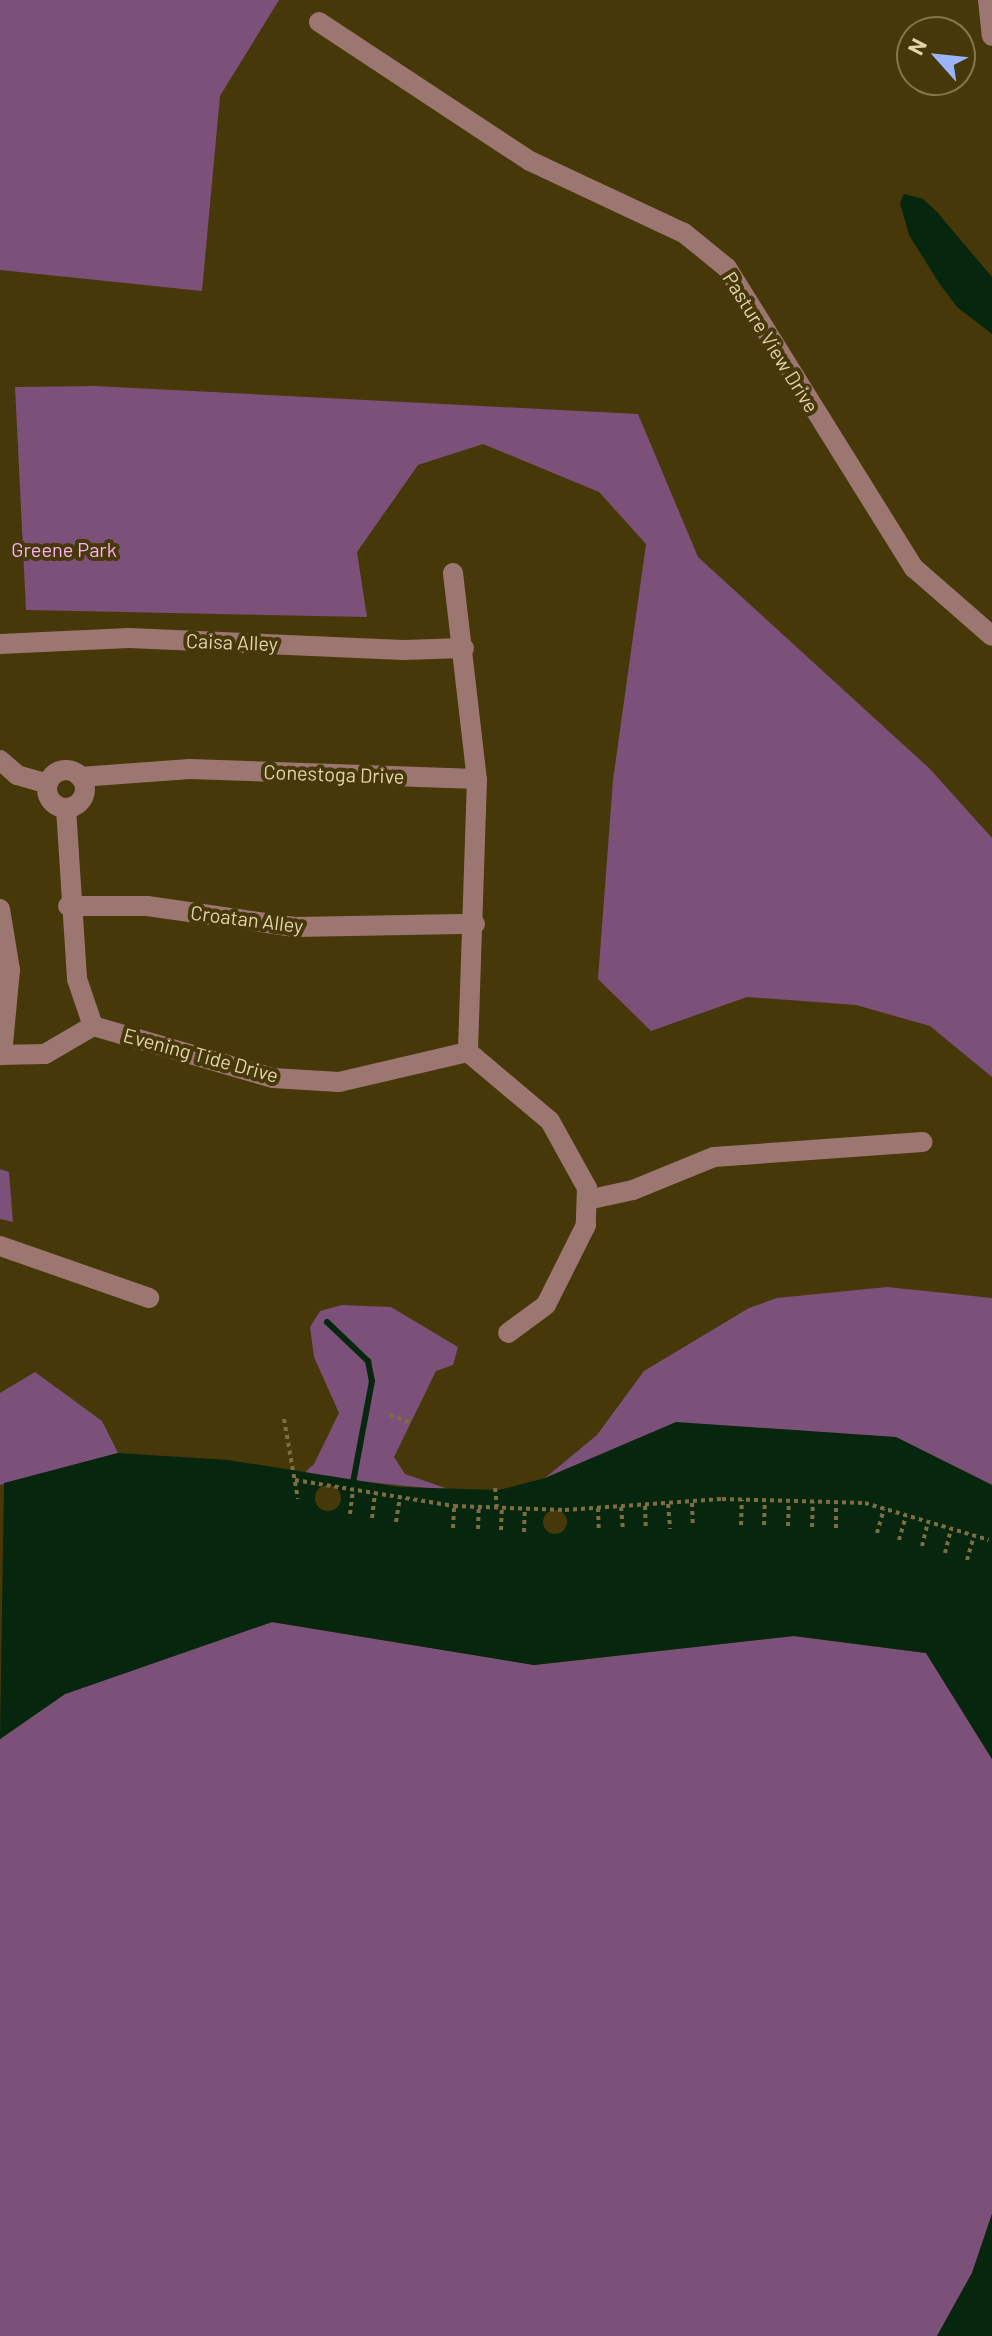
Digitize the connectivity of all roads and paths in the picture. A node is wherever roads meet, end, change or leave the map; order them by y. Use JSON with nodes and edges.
{"nodes":[{"id":1,"x":988,"y":0,"type":"edge"},
{"id":2,"x":319,"y":22,"type":"dead end"},
{"id":3,"x":992,"y":36,"type":"edge"},
{"id":4,"x":453,"y":573,"type":"dead end"},
{"id":5,"x":992,"y":636,"type":"edge"},
{"id":6,"x":0,"y":644,"type":"edge"},
{"id":7,"x":464,"y":648,"type":"junction"},
{"id":8,"x":2,"y":765,"type":"edge"},
{"id":9,"x":80,"y":777,"type":"junction"},
{"id":10,"x":477,"y":779,"type":"junction"},
{"id":11,"x":48,"y":784,"type":"junction"},
{"id":12,"x":66,"y":808,"type":"junction"},
{"id":13,"x":68,"y":906,"type":"junction"},
{"id":14,"x":0,"y":909,"type":"edge"},
{"id":15,"x":475,"y":924,"type":"junction"},
{"id":16,"x":93,"y":1026,"type":"junction"},
{"id":17,"x":468,"y":1052,"type":"junction"},
{"id":18,"x":1,"y":1055,"type":"edge"},
{"id":19,"x":922,"y":1142,"type":"dead end"},
{"id":20,"x":587,"y":1200,"type":"junction"},
{"id":21,"x":0,"y":1246,"type":"edge"},
{"id":22,"x":149,"y":1298,"type":"dead end"},
{"id":23,"x":508,"y":1333,"type":"dead end"},
{"id":24,"x":390,"y":1415,"type":"dead end"},
{"id":25,"x":284,"y":1419,"type":"dead end"},
{"id":26,"x":412,"y":1423,"type":"dead end"},
{"id":27,"x":295,"y":1480,"type":"junction"},
{"id":28,"x":495,"y":1488,"type":"dead end"},
{"id":29,"x":353,"y":1490,"type":"junction"},
{"id":30,"x":375,"y":1493,"type":"junction"},
{"id":31,"x":400,"y":1497,"type":"junction"},
{"id":32,"x":298,"y":1499,"type":"dead end"},
{"id":33,"x":742,"y":1500,"type":"junction"},
{"id":34,"x":765,"y":1501,"type":"junction"},
{"id":35,"x":789,"y":1502,"type":"junction"},
{"id":36,"x":813,"y":1502,"type":"junction"},
{"id":37,"x":692,"y":1503,"type":"junction"},
{"id":38,"x":836,"y":1503,"type":"junction"},
{"id":39,"x":668,"y":1504,"type":"junction"},
{"id":40,"x":454,"y":1506,"type":"junction"},
{"id":41,"x":479,"y":1506,"type":"junction"},
{"id":42,"x":645,"y":1506,"type":"junction"},
{"id":43,"x":499,"y":1507,"type":"junction"},
{"id":44,"x":621,"y":1507,"type":"junction"},
{"id":45,"x":525,"y":1508,"type":"junction"},
{"id":46,"x":598,"y":1508,"type":"junction"},
{"id":47,"x":884,"y":1509,"type":"junction"},
{"id":48,"x":350,"y":1514,"type":"dead end"},
{"id":49,"x":906,"y":1516,"type":"junction"},
{"id":50,"x":372,"y":1518,"type":"dead end"},
{"id":51,"x":396,"y":1522,"type":"dead end"},
{"id":52,"x":928,"y":1522,"type":"junction"},
{"id":53,"x":741,"y":1525,"type":"dead end"},
{"id":54,"x":764,"y":1525,"type":"dead end"},
{"id":55,"x":693,"y":1526,"type":"dead end"},
{"id":56,"x":788,"y":1526,"type":"dead end"},
{"id":57,"x":812,"y":1527,"type":"dead end"},
{"id":58,"x":453,"y":1528,"type":"dead end"},
{"id":59,"x":836,"y":1528,"type":"dead end"},
{"id":60,"x":478,"y":1529,"type":"dead end"},
{"id":61,"x":646,"y":1529,"type":"dead end"},
{"id":62,"x":670,"y":1529,"type":"dead end"},
{"id":63,"x":951,"y":1529,"type":"junction"},
{"id":64,"x":501,"y":1530,"type":"dead end"},
{"id":65,"x":623,"y":1531,"type":"dead end"},
{"id":66,"x":524,"y":1532,"type":"dead end"},
{"id":67,"x":599,"y":1532,"type":"dead end"},
{"id":68,"x":877,"y":1533,"type":"dead end"},
{"id":69,"x":974,"y":1536,"type":"junction"},
{"id":70,"x":899,"y":1540,"type":"dead end"},
{"id":71,"x":989,"y":1540,"type":"dead end"},
{"id":72,"x":922,"y":1546,"type":"dead end"},
{"id":73,"x":945,"y":1553,"type":"dead end"},
{"id":74,"x":967,"y":1560,"type":"dead end"}],
"edges":[{"from":1,"to":3,"type":"street"},
{"from":2,"to":5,"type":"street","name":"Pasture View Drive"},
{"from":4,"to":7,"type":"street"},
{"from":6,"to":7,"type":"street","name":"Caisa Alley"},
{"from":7,"to":10,"type":"street"},
{"from":8,"to":11,"type":"street"},
{"from":9,"to":10,"type":"street","name":"Conestoga Drive"},
{"from":9,"to":11,"type":"street"},
{"from":9,"to":12,"type":"street"},
{"from":10,"to":15,"type":"street"},
{"from":11,"to":12,"type":"street"},
{"from":12,"to":13,"type":"street"},
{"from":13,"to":15,"type":"street","name":"Croatan Alley"},
{"from":13,"to":16,"type":"street"},
{"from":14,"to":18,"type":"street"},
{"from":15,"to":17,"type":"street"},
{"from":16,"to":17,"type":"street","name":"Evening Tide Drive"},
{"from":16,"to":18,"type":"street"},
{"from":17,"to":20,"type":"street"},
{"from":19,"to":20,"type":"street"},
{"from":20,"to":23,"type":"street"},
{"from":21,"to":22,"type":"street"},
{"from":24,"to":26,"type":"path"},
{"from":25,"to":27,"type":"path"},
{"from":27,"to":29,"type":"path"},
{"from":27,"to":32,"type":"path"},
{"from":28,"to":43,"type":"path"},
{"from":29,"to":30,"type":"path"},
{"from":29,"to":48,"type":"path"},
{"from":30,"to":31,"type":"path"},
{"from":30,"to":50,"type":"path"},
{"from":31,"to":40,"type":"path"},
{"from":31,"to":51,"type":"path"},
{"from":33,"to":34,"type":"path"},
{"from":33,"to":37,"type":"path"},
{"from":33,"to":53,"type":"path"},
{"from":34,"to":35,"type":"path"},
{"from":34,"to":54,"type":"path"},
{"from":35,"to":36,"type":"path"},
{"from":35,"to":56,"type":"path"},
{"from":36,"to":38,"type":"path"},
{"from":36,"to":57,"type":"path"},
{"from":37,"to":39,"type":"path"},
{"from":37,"to":55,"type":"path"},
{"from":38,"to":47,"type":"path"},
{"from":38,"to":59,"type":"path"},
{"from":39,"to":42,"type":"path"},
{"from":39,"to":62,"type":"path"},
{"from":40,"to":41,"type":"path"},
{"from":40,"to":58,"type":"path"},
{"from":41,"to":43,"type":"path"},
{"from":41,"to":60,"type":"path"},
{"from":42,"to":44,"type":"path"},
{"from":42,"to":61,"type":"path"},
{"from":43,"to":45,"type":"path"},
{"from":43,"to":64,"type":"path"},
{"from":44,"to":46,"type":"path"},
{"from":44,"to":65,"type":"path"},
{"from":45,"to":46,"type":"path"},
{"from":45,"to":66,"type":"path"},
{"from":46,"to":67,"type":"path"},
{"from":47,"to":49,"type":"path"},
{"from":47,"to":68,"type":"path"},
{"from":49,"to":52,"type":"path"},
{"from":49,"to":70,"type":"path"},
{"from":52,"to":63,"type":"path"},
{"from":52,"to":72,"type":"path"},
{"from":63,"to":69,"type":"path"},
{"from":63,"to":73,"type":"path"},
{"from":69,"to":71,"type":"path"},
{"from":69,"to":74,"type":"path"}]}
